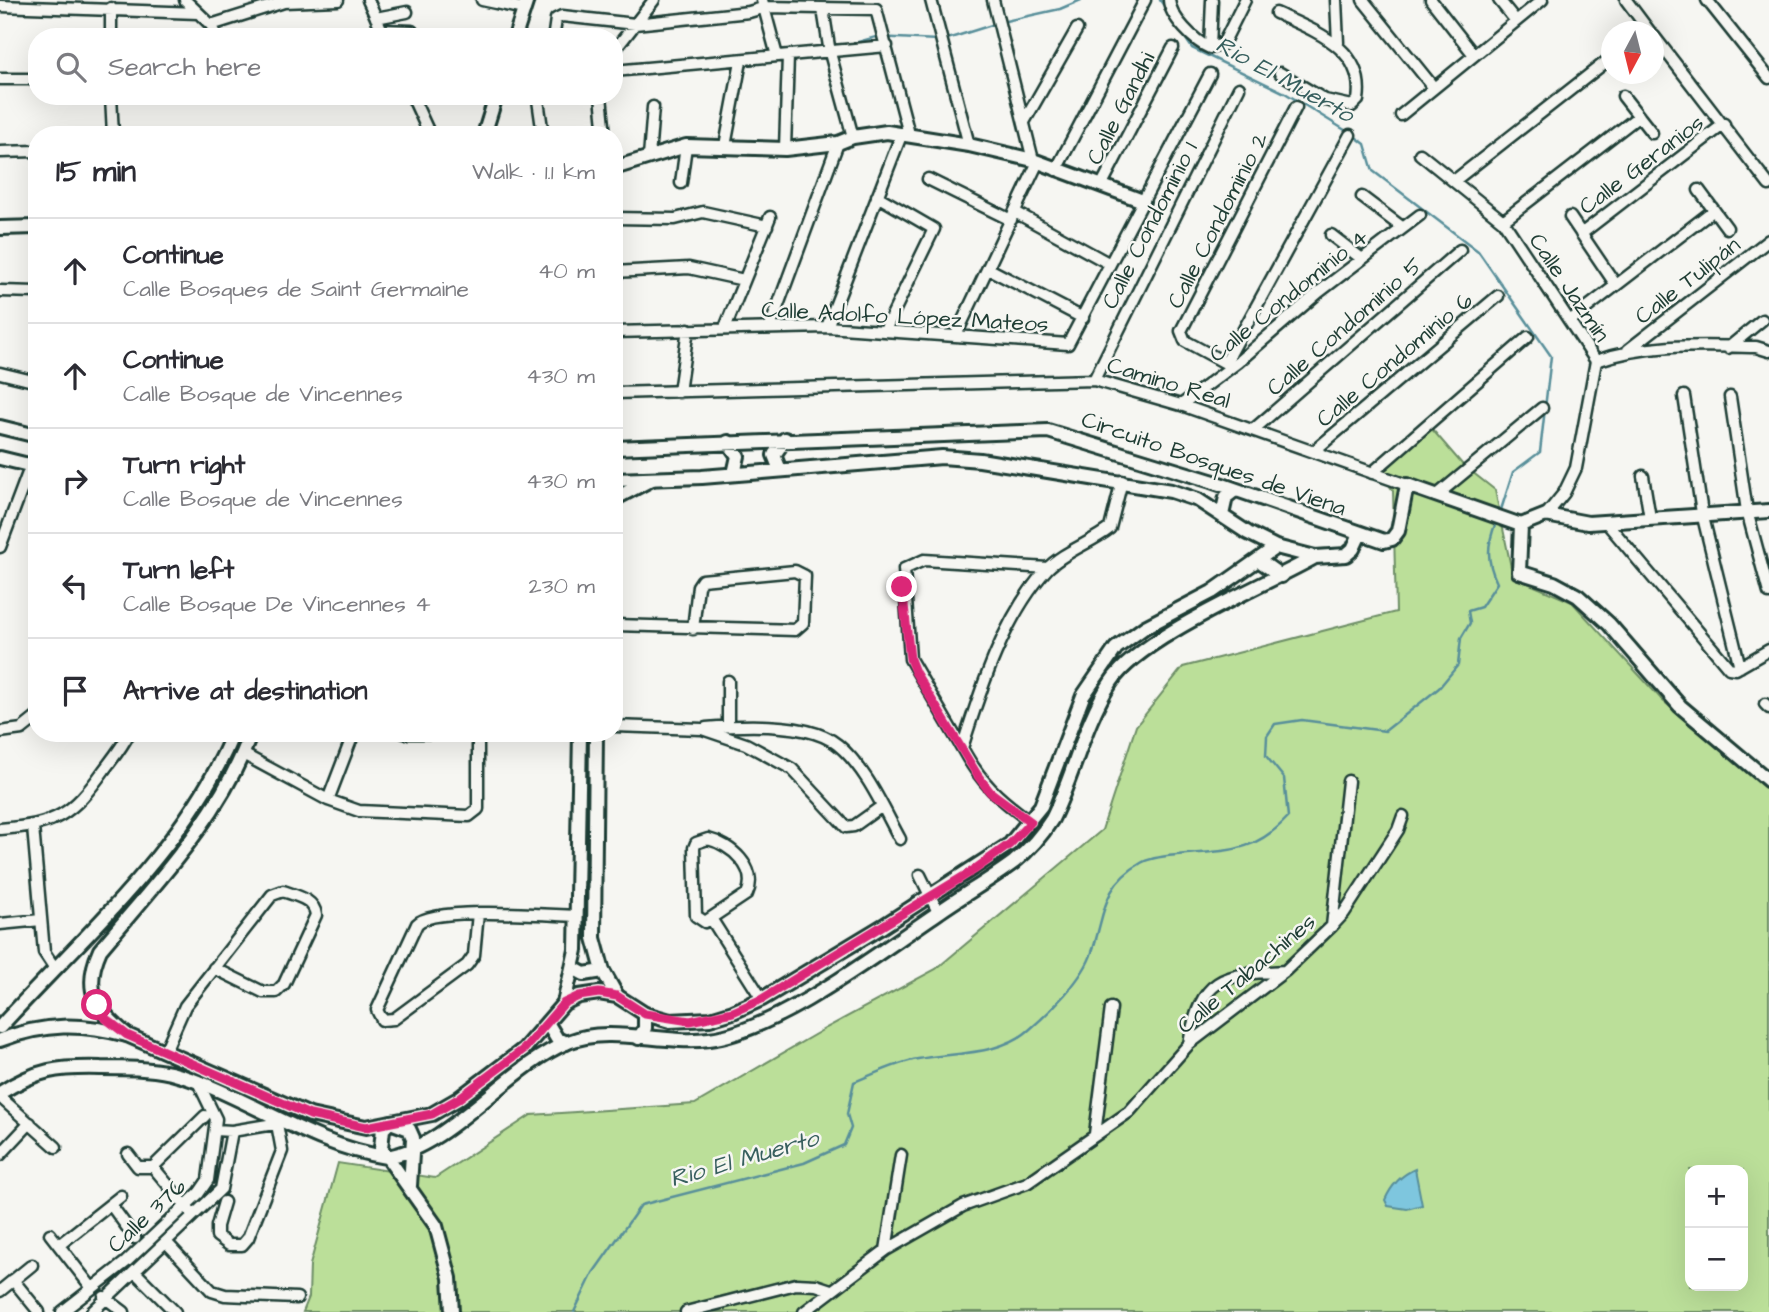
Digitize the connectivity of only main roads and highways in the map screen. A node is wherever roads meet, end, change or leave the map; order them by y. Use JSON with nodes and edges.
{"nodes":[{"id":1,"x":525,"y":4,"type":"edge"},
{"id":2,"x":518,"y":28,"type":"edge"},
{"id":3,"x":490,"y":105,"type":"edge"},
{"id":4,"x":486,"y":126,"type":"edge"},
{"id":5,"x":623,"y":165,"type":"edge"},
{"id":6,"x":1143,"y":201,"type":"road end"},
{"id":7,"x":28,"y":227,"type":"edge"},
{"id":8,"x":0,"y":228,"type":"edge"},
{"id":9,"x":0,"y":427,"type":"edge"},
{"id":10,"x":28,"y":434,"type":"edge"},
{"id":11,"x":785,"y":439,"type":"junction"},
{"id":12,"x":728,"y":442,"type":"junction"},
{"id":13,"x":623,"y":448,"type":"edge"},
{"id":14,"x":0,"y":458,"type":"edge"},
{"id":15,"x":28,"y":465,"type":"edge"},
{"id":16,"x":780,"y":470,"type":"junction"},
{"id":17,"x":734,"y":474,"type":"junction"},
{"id":18,"x":652,"y":479,"type":"junction"},
{"id":19,"x":623,"y":480,"type":"edge"},
{"id":20,"x":1211,"y":481,"type":"junction"},
{"id":21,"x":1235,"y":490,"type":"junction"},
{"id":22,"x":623,"y":494,"type":"edge"},
{"id":23,"x":1198,"y":500,"type":"junction"},
{"id":24,"x":1769,"y":511,"type":"edge"},
{"id":25,"x":1222,"y":515,"type":"junction"},
{"id":26,"x":1519,"y":524,"type":"junction"},
{"id":27,"x":1360,"y":534,"type":"junction"},
{"id":28,"x":1276,"y":548,"type":"junction"},
{"id":29,"x":1315,"y":557,"type":"junction"},
{"id":30,"x":1260,"y":561,"type":"junction"},
{"id":31,"x":1281,"y":576,"type":"junction"},
{"id":32,"x":228,"y":742,"type":"edge"},
{"id":33,"x":248,"y":742,"type":"edge"},
{"id":34,"x":580,"y":742,"type":"edge"},
{"id":35,"x":596,"y":742,"type":"edge"},
{"id":36,"x":1769,"y":781,"type":"edge"},
{"id":37,"x":573,"y":968,"type":"junction"},
{"id":38,"x":603,"y":971,"type":"junction"},
{"id":39,"x":617,"y":996,"type":"junction"},
{"id":40,"x":564,"y":1003,"type":"junction"},
{"id":41,"x":645,"y":1014,"type":"junction"},
{"id":42,"x":548,"y":1024,"type":"junction"},
{"id":43,"x":0,"y":1027,"type":"edge"},
{"id":44,"x":127,"y":1035,"type":"junction"},
{"id":45,"x":639,"y":1038,"type":"junction"},
{"id":46,"x":0,"y":1040,"type":"edge"},
{"id":47,"x":566,"y":1043,"type":"junction"},
{"id":48,"x":0,"y":1095,"type":"edge"},
{"id":49,"x":390,"y":1122,"type":"junction"},
{"id":50,"x":413,"y":1148,"type":"junction"},
{"id":51,"x":386,"y":1157,"type":"junction"},
{"id":52,"x":410,"y":1186,"type":"junction"},
{"id":53,"x":452,"y":1312,"type":"edge"}],
"edges":[{"from":1,"to":2,"type":"main road"},
{"from":3,"to":4,"type":"main road"},
{"from":5,"to":6,"type":"main road"},
{"from":7,"to":8,"type":"main road"},
{"from":9,"to":10,"type":"main road"},
{"from":11,"to":12,"type":"main road","name":"Circuito Bosques de Viena"},
{"from":11,"to":16,"type":"main road"},
{"from":11,"to":20,"type":"main road","name":"Circuito Bosques de Viena"},
{"from":12,"to":13,"type":"main road","name":"Circuito Bosques de Viena"},
{"from":12,"to":17,"type":"main road"},
{"from":14,"to":15,"type":"main road"},
{"from":16,"to":17,"type":"main road","name":"Circuito Bosques de Viena"},
{"from":16,"to":23,"type":"main road","name":"Circuito Bosques de Viena"},
{"from":17,"to":18,"type":"main road","name":"Circuito Bosques de Viena"},
{"from":18,"to":19,"type":"main road","name":"Circuito Bosques de Viena"},
{"from":18,"to":22,"type":"main road"},
{"from":20,"to":21,"type":"main road","name":"Circuito Bosques de Viena"},
{"from":20,"to":23,"type":"main road"},
{"from":21,"to":25,"type":"main road"},
{"from":21,"to":27,"type":"main road","name":"Circuito Bosques de Viena"},
{"from":23,"to":25,"type":"main road","name":"Circuito Bosques de Viena"},
{"from":24,"to":26,"type":"main road"},
{"from":25,"to":28,"type":"main road","name":"Circuito Bosques de Viena"},
{"from":26,"to":27,"type":"main road","name":"Camino Real"},
{"from":26,"to":36,"type":"main road"},
{"from":27,"to":29,"type":"main road","name":"Circuito Bosques de Viena"},
{"from":28,"to":29,"type":"main road","name":"Circuito Bosques de Viena"},
{"from":28,"to":30,"type":"main road"},
{"from":29,"to":31,"type":"main road"},
{"from":30,"to":31,"type":"main road"},
{"from":30,"to":41,"type":"main road"},
{"from":31,"to":45,"type":"main road"},
{"from":32,"to":43,"type":"main road"},
{"from":33,"to":44,"type":"main road"},
{"from":34,"to":37,"type":"main road"},
{"from":35,"to":38,"type":"main road"},
{"from":37,"to":38,"type":"main road"},
{"from":37,"to":40,"type":"main road"},
{"from":38,"to":39,"type":"main road"},
{"from":39,"to":40,"type":"main road"},
{"from":39,"to":41,"type":"main road"},
{"from":40,"to":42,"type":"main road"},
{"from":41,"to":45,"type":"main road"},
{"from":42,"to":47,"type":"main road"},
{"from":42,"to":49,"type":"main road"},
{"from":44,"to":46,"type":"main road"},
{"from":44,"to":49,"type":"main road"},
{"from":45,"to":47,"type":"main road"},
{"from":47,"to":50,"type":"main road"},
{"from":48,"to":51,"type":"main road"},
{"from":49,"to":50,"type":"main road"},
{"from":49,"to":51,"type":"main road"},
{"from":50,"to":51,"type":"main road"},
{"from":50,"to":52,"type":"main road"},
{"from":51,"to":52,"type":"main road"},
{"from":52,"to":53,"type":"main road"}]}
